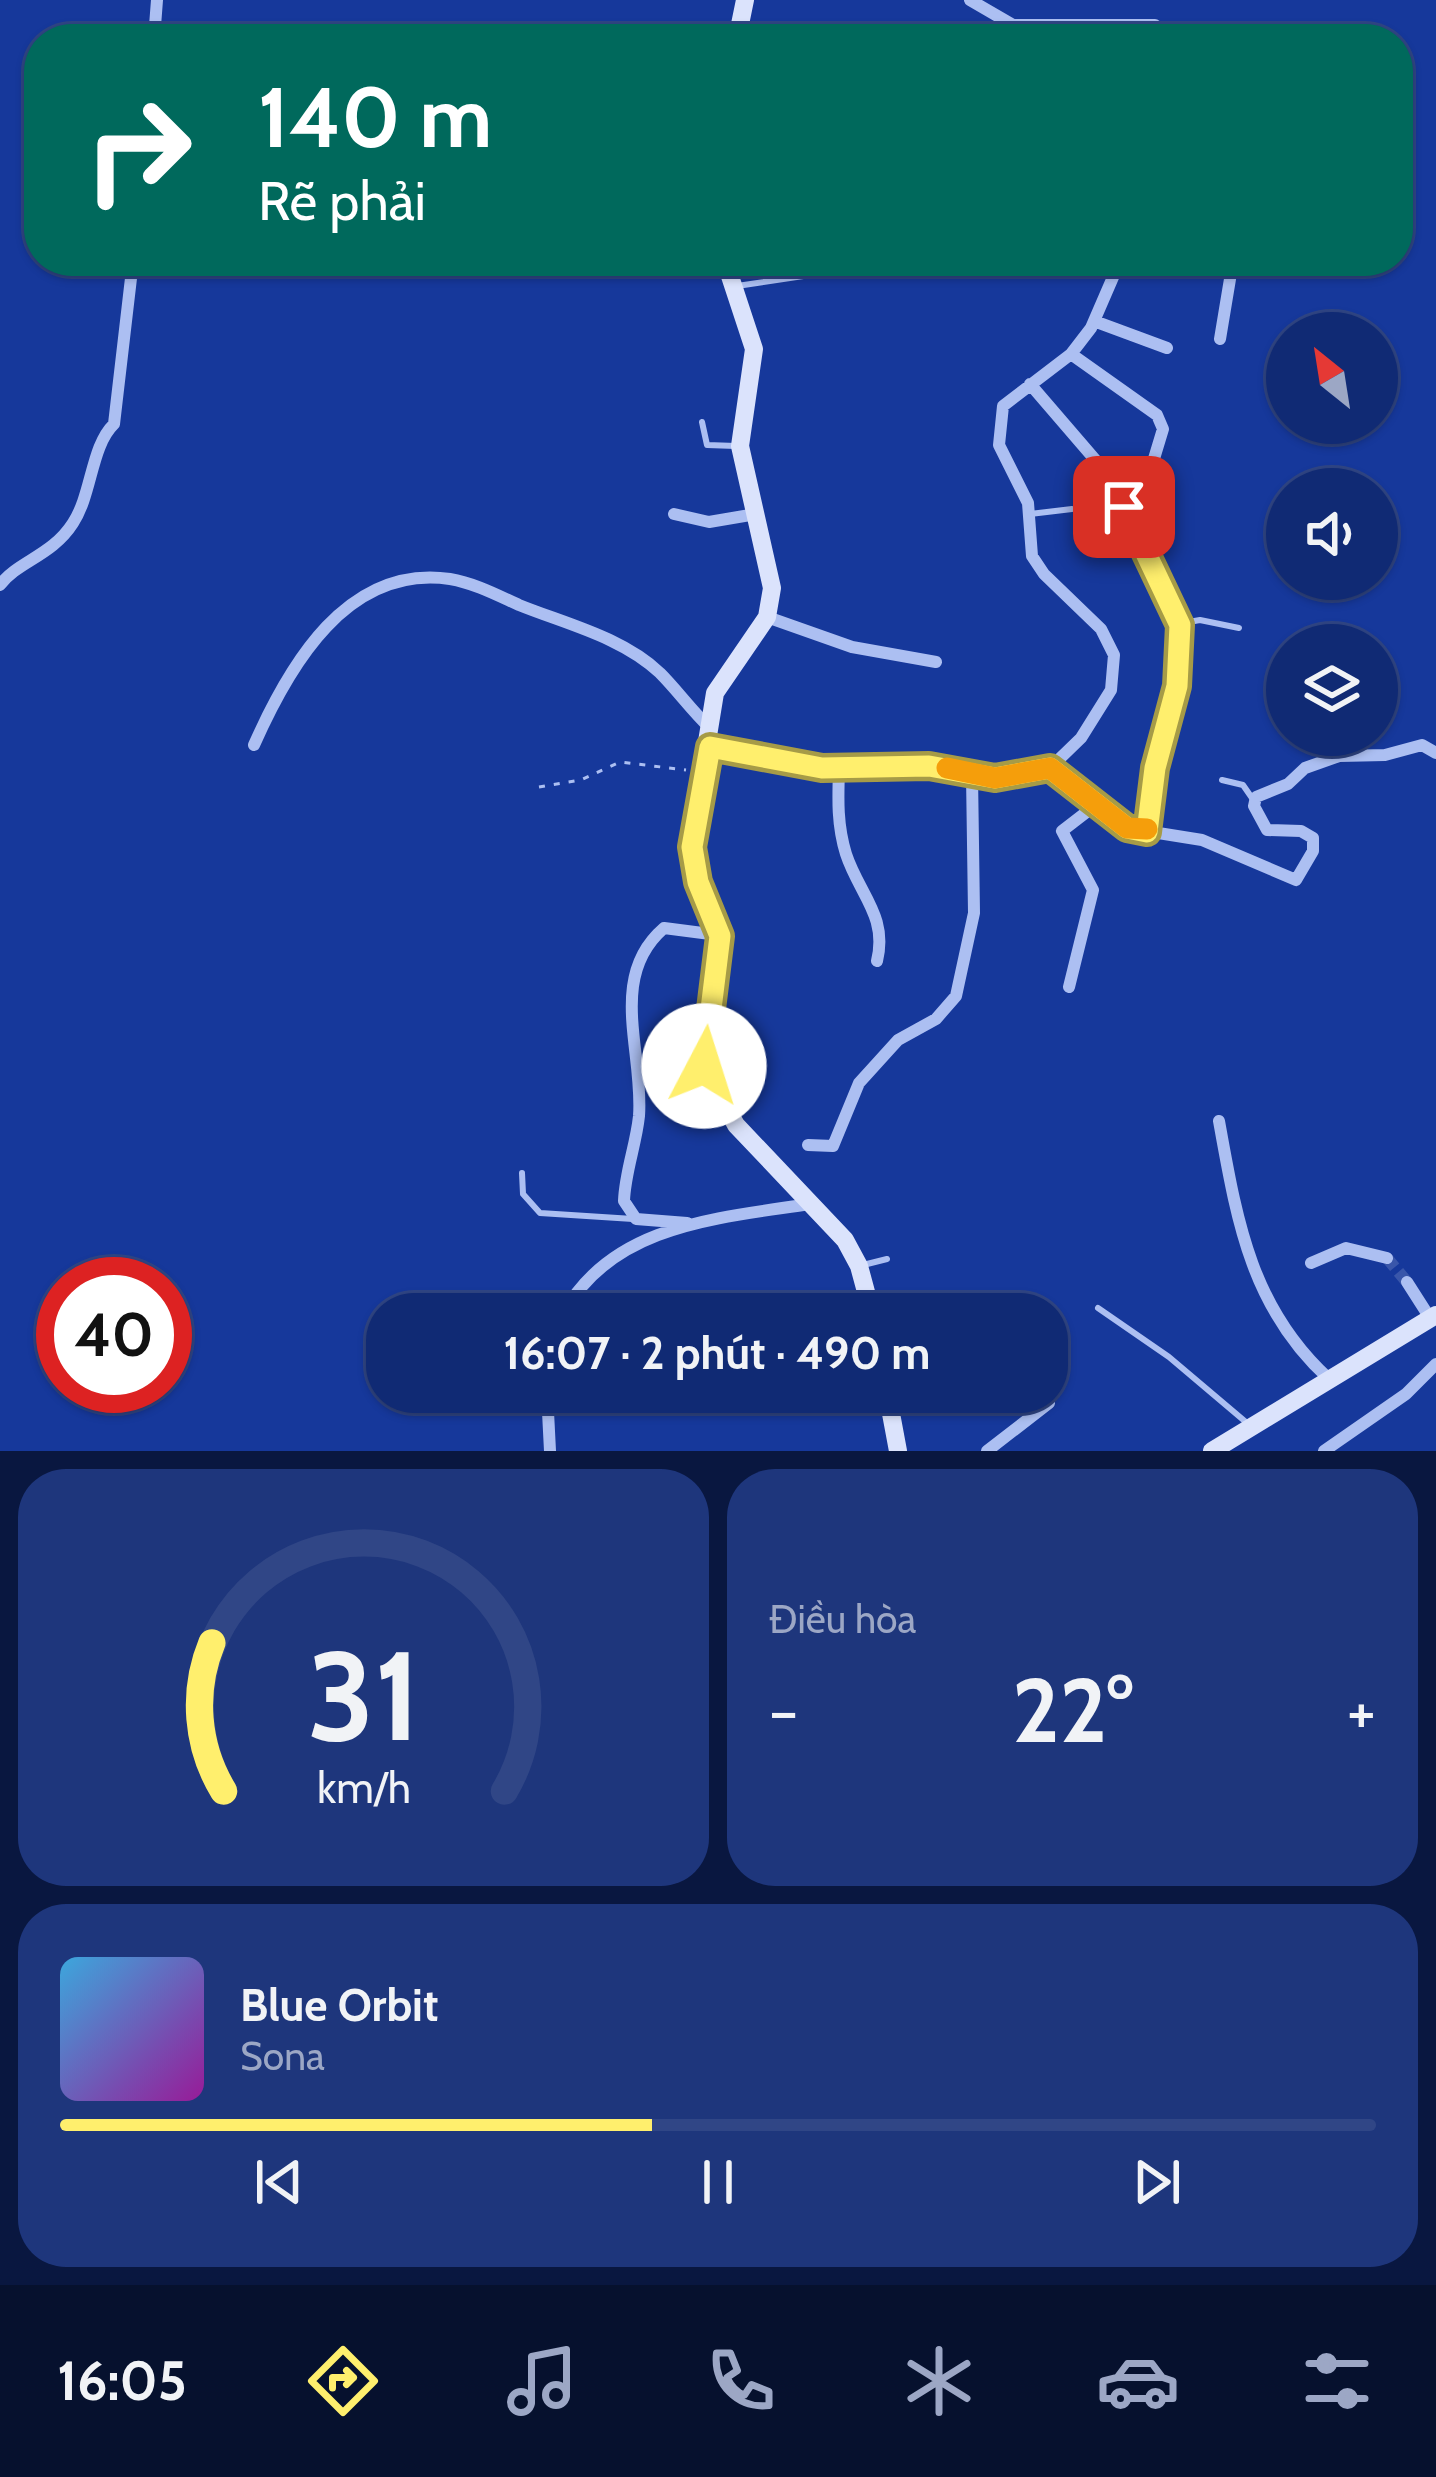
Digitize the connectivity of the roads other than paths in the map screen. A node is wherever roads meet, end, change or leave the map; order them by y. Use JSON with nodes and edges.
{"nodes":[{"id":1,"x":970,"y":0,"type":"edge"},
{"id":2,"x":1000,"y":21,"type":"junction"},
{"id":3,"x":999,"y":24,"type":"edge"},
{"id":4,"x":1025,"y":24,"type":"edge"},
{"id":5,"x":131,"y":276,"type":"edge"},
{"id":6,"x":730,"y":276,"type":"edge"},
{"id":7,"x":804,"y":276,"type":"edge"},
{"id":8,"x":1114,"y":276,"type":"edge"},
{"id":9,"x":1230,"y":276,"type":"edge"},
{"id":10,"x":734,"y":287,"type":"junction"},
{"id":11,"x":1094,"y":321,"type":"junction"},
{"id":12,"x":1220,"y":339,"type":"dead end"},
{"id":13,"x":1167,"y":348,"type":"dead end"},
{"id":14,"x":1071,"y":354,"type":"junction"},
{"id":15,"x":1030,"y":384,"type":"junction"},
{"id":16,"x":702,"y":422,"type":"dead end"},
{"id":17,"x":740,"y":446,"type":"junction"},
{"id":18,"x":1072,"y":509,"type":"dead end"},
{"id":19,"x":674,"y":514,"type":"dead end"},
{"id":20,"x":756,"y":514,"type":"junction"},
{"id":21,"x":1030,"y":514,"type":"junction"},
{"id":22,"x":1168,"y":525,"type":"dead end"},
{"id":23,"x":0,"y":585,"type":"edge"},
{"id":24,"x":767,"y":617,"type":"junction"},
{"id":25,"x":1180,"y":625,"type":"junction"},
{"id":26,"x":1239,"y":628,"type":"dead end"},
{"id":27,"x":936,"y":662,"type":"dead end"},
{"id":28,"x":710,"y":737,"type":"junction"},
{"id":29,"x":254,"y":745,"type":"dead end"},
{"id":30,"x":1436,"y":753,"type":"edge"},
{"id":31,"x":1050,"y":768,"type":"junction"},
{"id":32,"x":839,"y":769,"type":"junction"},
{"id":33,"x":972,"y":775,"type":"junction"},
{"id":34,"x":1222,"y":780,"type":"dead end"},
{"id":35,"x":1253,"y":802,"type":"junction"},
{"id":36,"x":1097,"y":804,"type":"junction"},
{"id":37,"x":1147,"y":832,"type":"junction"},
{"id":38,"x":720,"y":936,"type":"junction"},
{"id":39,"x":877,"y":961,"type":"dead end"},
{"id":40,"x":1069,"y":988,"type":"dead end"},
{"id":41,"x":1220,"y":1121,"type":"dead end"},
{"id":42,"x":808,"y":1145,"type":"dead end"},
{"id":43,"x":522,"y":1173,"type":"dead end"},
{"id":44,"x":810,"y":1204,"type":"junction"},
{"id":45,"x":636,"y":1219,"type":"junction"},
{"id":46,"x":687,"y":1223,"type":"junction"},
{"id":47,"x":1387,"y":1258,"type":"dead end"},
{"id":48,"x":887,"y":1259,"type":"dead end"},
{"id":49,"x":1311,"y":1263,"type":"dead end"},
{"id":50,"x":860,"y":1266,"type":"junction"},
{"id":51,"x":1407,"y":1282,"type":"tunnel mouth"},
{"id":52,"x":575,"y":1293,"type":"edge"},
{"id":53,"x":867,"y":1293,"type":"edge"},
{"id":54,"x":1098,"y":1308,"type":"dead end"},
{"id":55,"x":1433,"y":1316,"type":"edge"},
{"id":56,"x":1436,"y":1364,"type":"edge"},
{"id":57,"x":1329,"y":1379,"type":"junction"},
{"id":58,"x":549,"y":1413,"type":"edge"},
{"id":59,"x":891,"y":1413,"type":"edge"},
{"id":60,"x":1036,"y":1413,"type":"edge"},
{"id":61,"x":1251,"y":1427,"type":"junction"},
{"id":62,"x":550,"y":1451,"type":"edge"},
{"id":63,"x":898,"y":1451,"type":"edge"},
{"id":64,"x":987,"y":1451,"type":"edge"},
{"id":65,"x":1212,"y":1451,"type":"edge"},
{"id":66,"x":1324,"y":1451,"type":"edge"}],
"edges":[{"from":1,"to":2,"type":"street"},
{"from":2,"to":3,"type":"street"},
{"from":2,"to":4,"type":"street"},
{"from":5,"to":23,"type":"street"},
{"from":6,"to":10,"type":"street"},
{"from":7,"to":10,"type":"lane"},
{"from":8,"to":11,"type":"street"},
{"from":9,"to":12,"type":"street"},
{"from":10,"to":17,"type":"street"},
{"from":11,"to":13,"type":"street"},
{"from":11,"to":14,"type":"street"},
{"from":14,"to":15,"type":"street"},
{"from":14,"to":22,"type":"street"},
{"from":15,"to":21,"type":"street"},
{"from":15,"to":25,"type":"street"},
{"from":16,"to":17,"type":"lane"},
{"from":17,"to":20,"type":"street"},
{"from":18,"to":21,"type":"lane"},
{"from":19,"to":20,"type":"street"},
{"from":20,"to":24,"type":"street"},
{"from":21,"to":31,"type":"street"},
{"from":24,"to":27,"type":"street"},
{"from":24,"to":28,"type":"street"},
{"from":25,"to":26,"type":"lane"},
{"from":25,"to":37,"type":"street"},
{"from":28,"to":29,"type":"street"},
{"from":28,"to":32,"type":"street"},
{"from":28,"to":38,"type":"street"},
{"from":30,"to":35,"type":"street"},
{"from":31,"to":33,"type":"street"},
{"from":31,"to":36,"type":"street"},
{"from":32,"to":33,"type":"street"},
{"from":32,"to":39,"type":"street"},
{"from":33,"to":42,"type":"street"},
{"from":34,"to":35,"type":"lane"},
{"from":35,"to":37,"type":"street"},
{"from":36,"to":37,"type":"street"},
{"from":36,"to":40,"type":"street"},
{"from":38,"to":44,"type":"street"},
{"from":38,"to":45,"type":"street"},
{"from":41,"to":57,"type":"street"},
{"from":43,"to":45,"type":"lane"},
{"from":44,"to":46,"type":"street"},
{"from":44,"to":50,"type":"street"},
{"from":45,"to":46,"type":"street"},
{"from":46,"to":52,"type":"street"},
{"from":47,"to":49,"type":"street"},
{"from":48,"to":50,"type":"lane"},
{"from":50,"to":53,"type":"street"},
{"from":51,"to":55,"type":"street"},
{"from":54,"to":61,"type":"lane"},
{"from":55,"to":57,"type":"street"},
{"from":56,"to":66,"type":"street"},
{"from":57,"to":61,"type":"street"},
{"from":58,"to":62,"type":"street"},
{"from":59,"to":63,"type":"street"},
{"from":60,"to":64,"type":"street"},
{"from":61,"to":65,"type":"street"}]}
